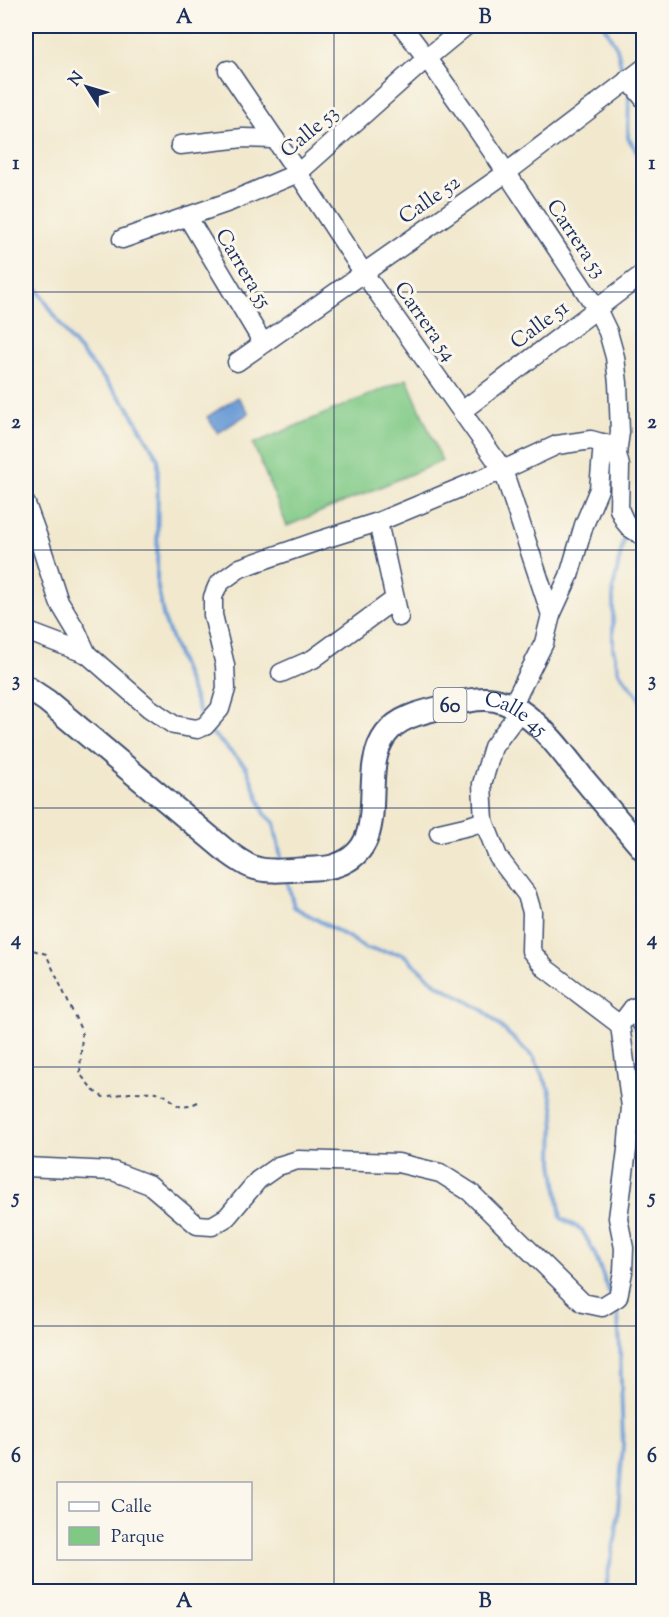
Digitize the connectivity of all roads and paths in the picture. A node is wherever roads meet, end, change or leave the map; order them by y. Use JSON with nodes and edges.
{"nodes":[{"id":1,"x":402,"y":26,"type":"edge"},
{"id":2,"x":466,"y":26,"type":"edge"},
{"id":3,"x":427,"y":58,"type":"junction"},
{"id":4,"x":644,"y":68,"type":"edge"},
{"id":5,"x":228,"y":70,"type":"dead end"},
{"id":6,"x":628,"y":80,"type":"junction"},
{"id":7,"x":644,"y":99,"type":"edge"},
{"id":8,"x":275,"y":139,"type":"junction"},
{"id":9,"x":180,"y":145,"type":"dead end"},
{"id":10,"x":298,"y":172,"type":"junction"},
{"id":11,"x":506,"y":173,"type":"junction"},
{"id":12,"x":187,"y":216,"type":"junction"},
{"id":13,"x":122,"y":239,"type":"dead end"},
{"id":14,"x":363,"y":272,"type":"junction"},
{"id":15,"x":644,"y":273,"type":"edge"},
{"id":16,"x":597,"y":309,"type":"junction"},
{"id":17,"x":262,"y":344,"type":"junction"},
{"id":18,"x":237,"y":362,"type":"dead end"},
{"id":19,"x":462,"y":411,"type":"junction"},
{"id":20,"x":610,"y":448,"type":"junction"},
{"id":21,"x":503,"y":470,"type":"junction"},
{"id":22,"x":26,"y":504,"type":"edge"},
{"id":23,"x":378,"y":522,"type":"junction"},
{"id":24,"x":644,"y":537,"type":"edge"},
{"id":25,"x":551,"y":615,"type":"junction"},
{"id":26,"x":26,"y":631,"type":"edge"},
{"id":27,"x":87,"y":654,"type":"junction"},
{"id":28,"x":282,"y":673,"type":"dead end"},
{"id":29,"x":26,"y":687,"type":"edge"},
{"id":30,"x":516,"y":708,"type":"junction"},
{"id":31,"x":484,"y":821,"type":"junction"},
{"id":32,"x":439,"y":833,"type":"dead end"},
{"id":33,"x":644,"y":850,"type":"edge"},
{"id":34,"x":26,"y":955,"type":"edge"},
{"id":35,"x":638,"y":1007,"type":"edge"},
{"id":36,"x":620,"y":1024,"type":"junction"},
{"id":37,"x":644,"y":1027,"type":"edge"},
{"id":38,"x":198,"y":1102,"type":"dead end"},
{"id":39,"x":26,"y":1167,"type":"edge"}],
"edges":[{"from":1,"to":3,"type":"street","name":"Carrera 53"},
{"from":2,"to":3,"type":"street","name":"Calle 53"},
{"from":3,"to":10,"type":"street","name":"Calle 53"},
{"from":3,"to":11,"type":"street","name":"Carrera 53"},
{"from":4,"to":6,"type":"street","name":"Calle 52"},
{"from":5,"to":8,"type":"street","name":"Carrera 54"},
{"from":6,"to":7,"type":"street"},
{"from":6,"to":11,"type":"street","name":"Calle 52"},
{"from":8,"to":9,"type":"street"},
{"from":8,"to":10,"type":"street","name":"Carrera 54"},
{"from":10,"to":12,"type":"street","name":"Calle 53"},
{"from":10,"to":14,"type":"street","name":"Carrera 54"},
{"from":11,"to":14,"type":"street","name":"Calle 52"},
{"from":11,"to":16,"type":"street","name":"Carrera 53"},
{"from":12,"to":13,"type":"street","name":"Calle 53"},
{"from":12,"to":17,"type":"street","name":"Carrera 55"},
{"from":14,"to":17,"type":"street","name":"Calle 52"},
{"from":14,"to":19,"type":"street","name":"Carrera 54"},
{"from":15,"to":16,"type":"street","name":"Calle 51"},
{"from":16,"to":19,"type":"street","name":"Calle 51"},
{"from":16,"to":20,"type":"street","name":"Carrera 53"},
{"from":17,"to":18,"type":"street","name":"Calle 52"},
{"from":19,"to":21,"type":"street","name":"Carrera 54"},
{"from":20,"to":21,"type":"street"},
{"from":20,"to":24,"type":"street","name":"Carrera 53"},
{"from":20,"to":25,"type":"street"},
{"from":21,"to":23,"type":"street"},
{"from":21,"to":25,"type":"street","name":"Carrera 54"},
{"from":22,"to":27,"type":"street"},
{"from":23,"to":27,"type":"street"},
{"from":23,"to":28,"type":"street"},
{"from":25,"to":30,"type":"street"},
{"from":26,"to":27,"type":"street"},
{"from":29,"to":30,"type":"main road","name":"Calle 45","number":"60"},
{"from":30,"to":31,"type":"street"},
{"from":30,"to":33,"type":"main road","name":"Calle 45","number":"60"},
{"from":31,"to":32,"type":"street"},
{"from":31,"to":36,"type":"street"},
{"from":34,"to":38,"type":"path"},
{"from":35,"to":36,"type":"street"},
{"from":35,"to":37,"type":"street"},
{"from":36,"to":39,"type":"street"}]}
